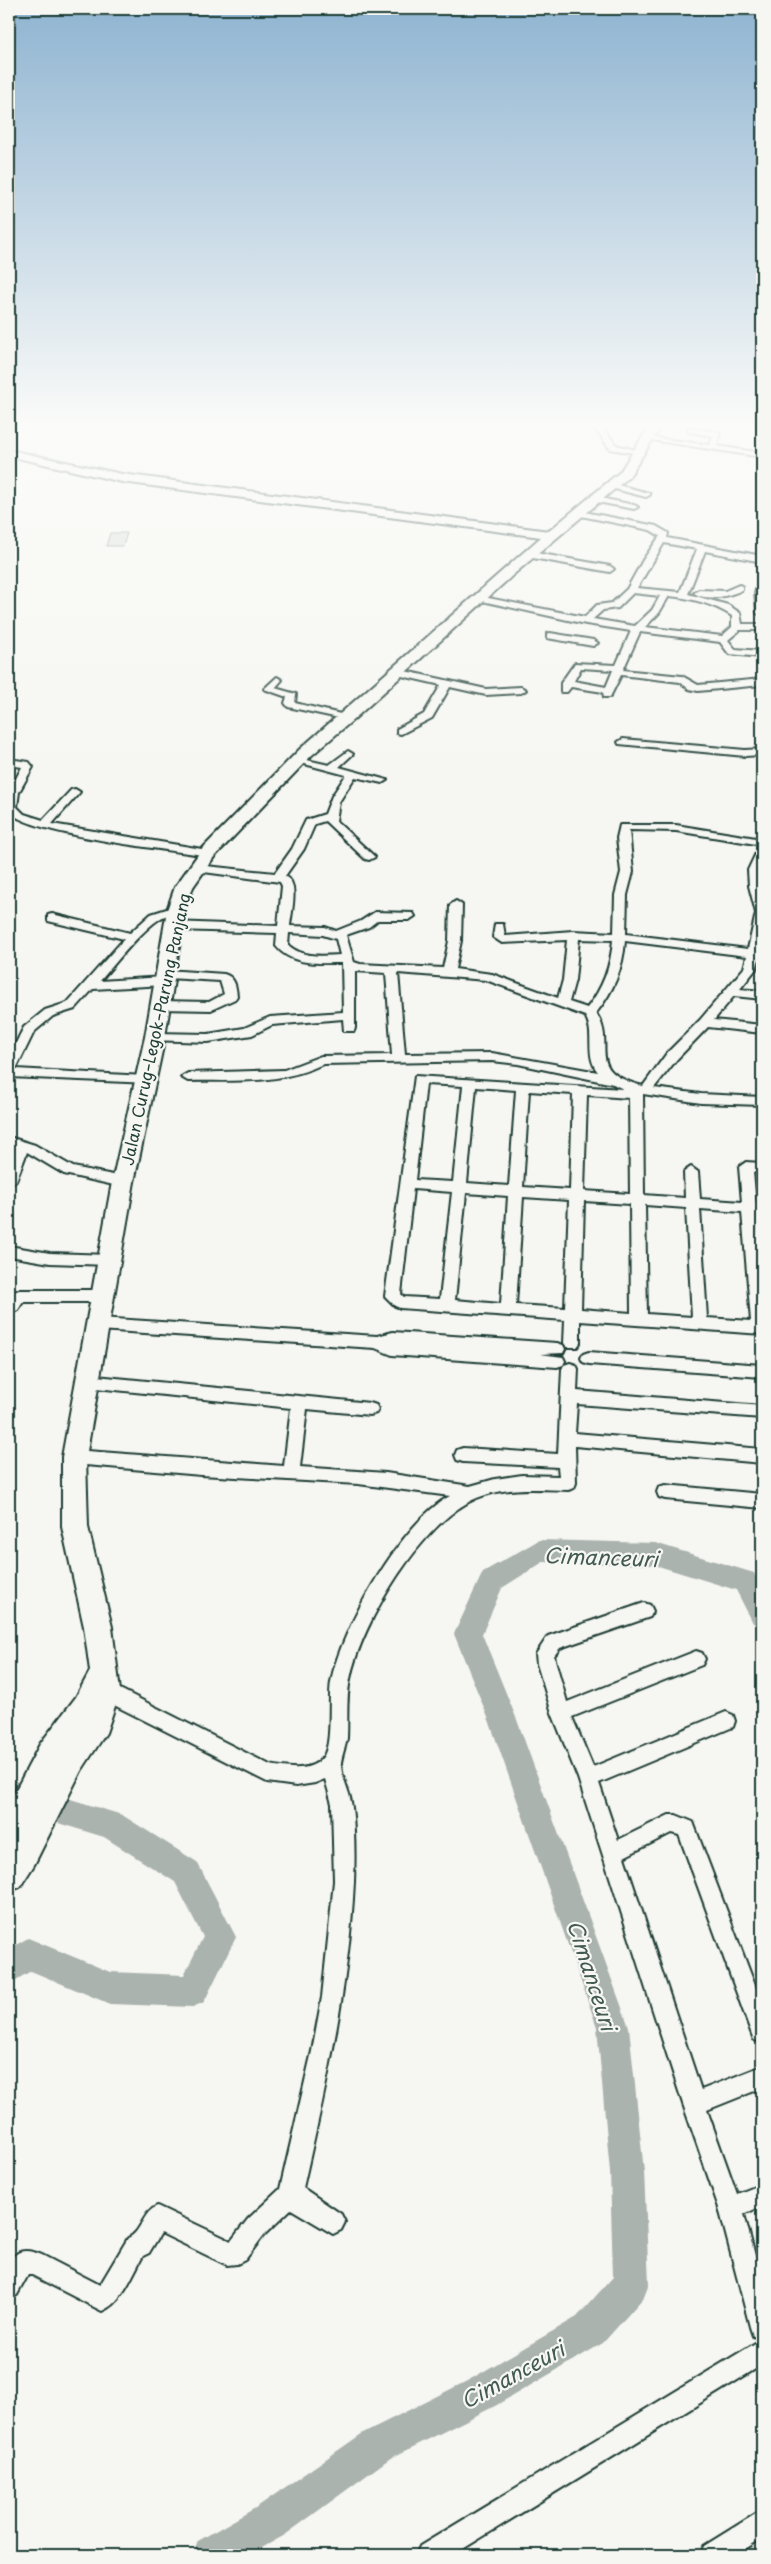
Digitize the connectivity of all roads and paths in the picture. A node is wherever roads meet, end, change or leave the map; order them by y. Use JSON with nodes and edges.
{"nodes":[{"id":1,"x":539,"y":548,"type":"edge"},
{"id":2,"x":656,"y":548,"type":"edge"},
{"id":3,"x":702,"y":548,"type":"joint"},
{"id":4,"x":748,"y":550,"type":"dead end"},
{"id":5,"x":761,"y":554,"type":"edge"},
{"id":6,"x":530,"y":555,"type":"junction"},
{"id":7,"x":610,"y":569,"type":"dead end"},
{"id":8,"x":762,"y":582,"type":"edge"},
{"id":9,"x":739,"y":588,"type":"dead end"},
{"id":10,"x":631,"y":590,"type":"junction"},
{"id":11,"x":665,"y":595,"type":"junction"},
{"id":12,"x":683,"y":595,"type":"junction"},
{"id":13,"x":694,"y":598,"type":"junction"},
{"id":14,"x":478,"y":599,"type":"junction"},
{"id":15,"x":762,"y":613,"type":"edge"},
{"id":16,"x":567,"y":617,"type":"junction"},
{"id":17,"x":586,"y":621,"type":"junction"},
{"id":18,"x":737,"y":627,"type":"junction"},
{"id":19,"x":762,"y":627,"type":"edge"},
{"id":20,"x":636,"y":630,"type":"junction"},
{"id":21,"x":723,"y":639,"type":"junction"},
{"id":22,"x":593,"y":643,"type":"dead end"},
{"id":23,"x":762,"y":654,"type":"edge"},
{"id":24,"x":618,"y":670,"type":"junction"},
{"id":25,"x":396,"y":672,"type":"junction"},
{"id":26,"x":277,"y":680,"type":"dead end"},
{"id":27,"x":762,"y":682,"type":"edge"},
{"id":28,"x":447,"y":684,"type":"junction"},
{"id":29,"x":521,"y":690,"type":"dead end"},
{"id":30,"x":348,"y":717,"type":"junction"},
{"id":31,"x":401,"y":731,"type":"dead end"},
{"id":32,"x":623,"y":742,"type":"dead end"},
{"id":33,"x":762,"y":752,"type":"edge"},
{"id":34,"x":348,"y":754,"type":"dead end"},
{"id":35,"x":298,"y":761,"type":"junction"},
{"id":36,"x":9,"y":762,"type":"edge"},
{"id":37,"x":332,"y":768,"type":"junction"},
{"id":38,"x":353,"y":774,"type":"junction"},
{"id":39,"x":382,"y":780,"type":"dead end"},
{"id":40,"x":76,"y":792,"type":"dead end"},
{"id":41,"x":330,"y":816,"type":"junction"},
{"id":42,"x":45,"y":825,"type":"junction"},
{"id":43,"x":762,"y":842,"type":"edge"},
{"id":44,"x":762,"y":853,"type":"edge"},
{"id":45,"x":369,"y":857,"type":"dead end"},
{"id":46,"x":202,"y":860,"type":"junction"},
{"id":47,"x":278,"y":877,"type":"junction"},
{"id":48,"x":456,"y":905,"type":"dead end"},
{"id":49,"x":409,"y":916,"type":"dead end"},
{"id":50,"x":52,"y":918,"type":"dead end"},
{"id":51,"x":175,"y":918,"type":"junction"},
{"id":52,"x":499,"y":928,"type":"dead end"},
{"id":53,"x":285,"y":931,"type":"junction"},
{"id":54,"x":338,"y":934,"type":"junction"},
{"id":55,"x":571,"y":936,"type":"junction"},
{"id":56,"x":132,"y":937,"type":"junction"},
{"id":57,"x":619,"y":937,"type":"junction"},
{"id":58,"x":754,"y":953,"type":"junction"},
{"id":59,"x":348,"y":962,"type":"junction"},
{"id":60,"x":392,"y":971,"type":"junction"},
{"id":61,"x":448,"y":972,"type":"junction"},
{"id":62,"x":165,"y":977,"type":"junction"},
{"id":63,"x":90,"y":985,"type":"junction"},
{"id":64,"x":729,"y":992,"type":"junction"},
{"id":65,"x":762,"y":995,"type":"edge"},
{"id":66,"x":563,"y":1002,"type":"junction"},
{"id":67,"x":161,"y":1005,"type":"junction"},
{"id":68,"x":589,"y":1013,"type":"junction"},
{"id":69,"x":705,"y":1023,"type":"junction"},
{"id":70,"x":762,"y":1029,"type":"edge"},
{"id":71,"x":155,"y":1037,"type":"junction"},
{"id":72,"x":399,"y":1060,"type":"junction"},
{"id":73,"x":9,"y":1072,"type":"edge"},
{"id":74,"x":188,"y":1077,"type":"dead end"},
{"id":75,"x":145,"y":1080,"type":"junction"},
{"id":76,"x":616,"y":1080,"type":"junction"},
{"id":77,"x":470,"y":1082,"type":"junction"},
{"id":78,"x":523,"y":1086,"type":"junction"},
{"id":79,"x":646,"y":1089,"type":"junction"},
{"id":80,"x":580,"y":1090,"type":"junction"},
{"id":81,"x":762,"y":1101,"type":"edge"},
{"id":82,"x":9,"y":1142,"type":"edge"},
{"id":83,"x":24,"y":1145,"type":"junction"},
{"id":84,"x":762,"y":1168,"type":"edge"},
{"id":85,"x":691,"y":1172,"type":"dead end"},
{"id":86,"x":9,"y":1181,"type":"edge"},
{"id":87,"x":122,"y":1182,"type":"junction"},
{"id":88,"x":407,"y":1184,"type":"junction"},
{"id":89,"x":460,"y":1188,"type":"junction"},
{"id":90,"x":517,"y":1192,"type":"junction"},
{"id":91,"x":576,"y":1195,"type":"junction"},
{"id":92,"x":638,"y":1200,"type":"junction"},
{"id":93,"x":693,"y":1203,"type":"junction"},
{"id":94,"x":756,"y":1207,"type":"edge"},
{"id":95,"x":9,"y":1251,"type":"edge"},
{"id":96,"x":110,"y":1260,"type":"junction"},
{"id":97,"x":102,"y":1296,"type":"junction"},
{"id":98,"x":447,"y":1305,"type":"junction"},
{"id":99,"x":9,"y":1308,"type":"edge"},
{"id":100,"x":508,"y":1309,"type":"junction"},
{"id":101,"x":572,"y":1314,"type":"junction"},
{"id":102,"x":639,"y":1319,"type":"junction"},
{"id":103,"x":99,"y":1324,"type":"junction"},
{"id":104,"x":700,"y":1324,"type":"junction"},
{"id":105,"x":761,"y":1328,"type":"edge"},
{"id":106,"x":572,"y":1343,"type":"junction"},
{"id":107,"x":589,"y":1358,"type":"junction"},
{"id":108,"x":561,"y":1360,"type":"junction"},
{"id":109,"x":762,"y":1371,"type":"edge"},
{"id":110,"x":86,"y":1381,"type":"junction"},
{"id":111,"x":569,"y":1397,"type":"junction"},
{"id":112,"x":300,"y":1403,"type":"junction"},
{"id":113,"x":370,"y":1410,"type":"dead end"},
{"id":114,"x":762,"y":1412,"type":"edge"},
{"id":115,"x":567,"y":1439,"type":"junction"},
{"id":116,"x":463,"y":1455,"type":"dead end"},
{"id":117,"x":762,"y":1456,"type":"edge"},
{"id":118,"x":74,"y":1457,"type":"junction"},
{"id":119,"x":566,"y":1461,"type":"junction"},
{"id":120,"x":291,"y":1474,"type":"junction"},
{"id":121,"x":664,"y":1492,"type":"dead end"},
{"id":122,"x":470,"y":1493,"type":"junction"},
{"id":123,"x":762,"y":1501,"type":"edge"},
{"id":124,"x":644,"y":1611,"type":"dead end"},
{"id":125,"x":696,"y":1658,"type":"dead end"},
{"id":126,"x":101,"y":1684,"type":"junction"},
{"id":127,"x":561,"y":1713,"type":"junction"},
{"id":128,"x":726,"y":1721,"type":"dead end"},
{"id":129,"x":331,"y":1764,"type":"junction"},
{"id":130,"x":588,"y":1778,"type":"junction"},
{"id":131,"x":612,"y":1853,"type":"junction"},
{"id":132,"x":14,"y":1855,"type":"edge"},
{"id":133,"x":762,"y":2032,"type":"edge"},
{"id":134,"x":762,"y":2077,"type":"edge"},
{"id":135,"x":694,"y":2104,"type":"junction"},
{"id":136,"x":292,"y":2193,"type":"junction"},
{"id":137,"x":762,"y":2195,"type":"edge"},
{"id":138,"x":731,"y":2208,"type":"junction"},
{"id":139,"x":333,"y":2222,"type":"dead end"},
{"id":140,"x":9,"y":2287,"type":"edge"},
{"id":141,"x":762,"y":2327,"type":"edge"},
{"id":142,"x":762,"y":2351,"type":"edge"},
{"id":143,"x":762,"y":2523,"type":"edge"},
{"id":144,"x":429,"y":2555,"type":"edge"},
{"id":145,"x":713,"y":2555,"type":"edge"}],
"edges":[{"from":1,"to":6,"type":"main road","name":"Jalan Curug–Legok–Parung Panjang"},
{"from":2,"to":10,"type":"street"},
{"from":3,"to":5,"type":"street"},
{"from":3,"to":12,"type":"street"},
{"from":4,"to":5,"type":"street"},
{"from":6,"to":7,"type":"street"},
{"from":6,"to":14,"type":"main road","name":"Jalan Curug–Legok–Parung Panjang"},
{"from":8,"to":15,"type":"street"},
{"from":9,"to":13,"type":"street"},
{"from":10,"to":11,"type":"street"},
{"from":10,"to":17,"type":"street"},
{"from":11,"to":12,"type":"street"},
{"from":11,"to":20,"type":"street"},
{"from":12,"to":13,"type":"street"},
{"from":13,"to":18,"type":"street"},
{"from":14,"to":16,"type":"street"},
{"from":14,"to":25,"type":"main road","name":"Jalan Curug–Legok–Parung Panjang"},
{"from":16,"to":17,"type":"street"},
{"from":16,"to":22,"type":"street"},
{"from":17,"to":20,"type":"street"},
{"from":18,"to":19,"type":"street"},
{"from":18,"to":21,"type":"street"},
{"from":20,"to":21,"type":"street"},
{"from":20,"to":24,"type":"street"},
{"from":21,"to":23,"type":"street"},
{"from":24,"to":24,"type":"street"},
{"from":24,"to":27,"type":"street"},
{"from":25,"to":28,"type":"street"},
{"from":25,"to":30,"type":"main road","name":"Jalan Curug–Legok–Parung Panjang"},
{"from":26,"to":30,"type":"street"},
{"from":28,"to":29,"type":"street"},
{"from":28,"to":31,"type":"street"},
{"from":30,"to":35,"type":"main road","name":"Jalan Curug–Legok–Parung Panjang"},
{"from":32,"to":33,"type":"street"},
{"from":34,"to":37,"type":"street"},
{"from":35,"to":37,"type":"street"},
{"from":35,"to":46,"type":"main road","name":"Jalan Curug–Legok–Parung Panjang"},
{"from":36,"to":42,"type":"street"},
{"from":37,"to":38,"type":"street"},
{"from":38,"to":39,"type":"street"},
{"from":38,"to":41,"type":"street"},
{"from":40,"to":42,"type":"street"},
{"from":41,"to":45,"type":"street"},
{"from":41,"to":47,"type":"street"},
{"from":42,"to":46,"type":"street"},
{"from":43,"to":57,"type":"street"},
{"from":44,"to":58,"type":"street"},
{"from":46,"to":47,"type":"street"},
{"from":46,"to":51,"type":"main road","name":"Jalan Curug–Legok–Parung Panjang"},
{"from":47,"to":53,"type":"street"},
{"from":48,"to":61,"type":"street"},
{"from":49,"to":54,"type":"street"},
{"from":50,"to":56,"type":"street"},
{"from":51,"to":53,"type":"street"},
{"from":51,"to":56,"type":"street"},
{"from":51,"to":62,"type":"main road","name":"Jalan Curug–Legok–Parung Panjang"},
{"from":52,"to":55,"type":"street"},
{"from":53,"to":54,"type":"street"},
{"from":53,"to":59,"type":"street"},
{"from":54,"to":59,"type":"street"},
{"from":55,"to":57,"type":"street"},
{"from":55,"to":66,"type":"street"},
{"from":56,"to":63,"type":"street"},
{"from":57,"to":58,"type":"street"},
{"from":57,"to":68,"type":"street"},
{"from":58,"to":64,"type":"street"},
{"from":59,"to":60,"type":"street"},
{"from":59,"to":71,"type":"street"},
{"from":60,"to":61,"type":"street"},
{"from":60,"to":72,"type":"street"},
{"from":61,"to":66,"type":"street"},
{"from":62,"to":63,"type":"street"},
{"from":62,"to":67,"type":"main road","name":"Jalan Curug–Legok–Parung Panjang"},
{"from":62,"to":67,"type":"street"},
{"from":63,"to":73,"type":"street"},
{"from":64,"to":65,"type":"street"},
{"from":64,"to":69,"type":"street"},
{"from":66,"to":68,"type":"street"},
{"from":67,"to":71,"type":"main road","name":"Jalan Curug–Legok–Parung Panjang"},
{"from":68,"to":76,"type":"street"},
{"from":69,"to":70,"type":"street"},
{"from":69,"to":79,"type":"street"},
{"from":71,"to":75,"type":"main road","name":"Jalan Curug–Legok–Parung Panjang"},
{"from":72,"to":74,"type":"street"},
{"from":72,"to":76,"type":"street"},
{"from":73,"to":75,"type":"street"},
{"from":75,"to":87,"type":"main road","name":"Jalan Curug–Legok–Parung Panjang"},
{"from":76,"to":79,"type":"street"},
{"from":77,"to":78,"type":"street"},
{"from":77,"to":88,"type":"street"},
{"from":77,"to":89,"type":"street"},
{"from":78,"to":80,"type":"street"},
{"from":78,"to":90,"type":"street"},
{"from":79,"to":81,"type":"street"},
{"from":80,"to":91,"type":"street"},
{"from":80,"to":92,"type":"street"},
{"from":82,"to":83,"type":"street"},
{"from":83,"to":86,"type":"street"},
{"from":83,"to":87,"type":"street"},
{"from":84,"to":94,"type":"street"},
{"from":85,"to":93,"type":"street"},
{"from":87,"to":96,"type":"main road","name":"Jalan Curug–Legok–Parung Panjang"},
{"from":88,"to":89,"type":"street"},
{"from":88,"to":98,"type":"street"},
{"from":89,"to":90,"type":"street"},
{"from":89,"to":98,"type":"street"},
{"from":90,"to":91,"type":"street"},
{"from":90,"to":100,"type":"street"},
{"from":91,"to":92,"type":"street"},
{"from":91,"to":101,"type":"street"},
{"from":92,"to":93,"type":"street"},
{"from":92,"to":102,"type":"street"},
{"from":93,"to":94,"type":"street"},
{"from":93,"to":104,"type":"street"},
{"from":94,"to":105,"type":"street"},
{"from":95,"to":96,"type":"street"},
{"from":96,"to":97,"type":"main road","name":"Jalan Curug–Legok–Parung Panjang"},
{"from":97,"to":99,"type":"street"},
{"from":97,"to":103,"type":"main road","name":"Jalan Curug–Legok–Parung Panjang"},
{"from":98,"to":100,"type":"street"},
{"from":100,"to":101,"type":"street"},
{"from":101,"to":102,"type":"street"},
{"from":101,"to":106,"type":"street"},
{"from":102,"to":104,"type":"street"},
{"from":103,"to":108,"type":"street"},
{"from":103,"to":110,"type":"main road","name":"Jalan Curug–Legok–Parung Panjang"},
{"from":104,"to":105,"type":"street"},
{"from":106,"to":107,"type":"street"},
{"from":106,"to":108,"type":"street"},
{"from":107,"to":108,"type":"street"},
{"from":107,"to":109,"type":"street"},
{"from":108,"to":111,"type":"street"},
{"from":110,"to":112,"type":"street"},
{"from":110,"to":118,"type":"main road","name":"Jalan Curug–Legok–Parung Panjang"},
{"from":111,"to":114,"type":"street"},
{"from":111,"to":115,"type":"street"},
{"from":112,"to":113,"type":"street"},
{"from":112,"to":120,"type":"street"},
{"from":115,"to":117,"type":"street"},
{"from":115,"to":119,"type":"street"},
{"from":116,"to":119,"type":"street"},
{"from":118,"to":120,"type":"street"},
{"from":118,"to":126,"type":"main road","name":"Jalan Curug–Legok–Parung Panjang"},
{"from":119,"to":122,"type":"street"},
{"from":120,"to":122,"type":"street"},
{"from":121,"to":123,"type":"street"},
{"from":122,"to":129,"type":"street"},
{"from":124,"to":127,"type":"street"},
{"from":125,"to":127,"type":"street"},
{"from":126,"to":129,"type":"street"},
{"from":126,"to":132,"type":"main road","name":"Jalan Curug–Legok–Parung Panjang"},
{"from":127,"to":130,"type":"street"},
{"from":128,"to":130,"type":"street"},
{"from":129,"to":136,"type":"street"},
{"from":130,"to":131,"type":"street"},
{"from":131,"to":133,"type":"street"},
{"from":131,"to":135,"type":"street"},
{"from":134,"to":135,"type":"street"},
{"from":135,"to":138,"type":"street"},
{"from":136,"to":139,"type":"street"},
{"from":136,"to":140,"type":"street"},
{"from":137,"to":138,"type":"street"},
{"from":138,"to":141,"type":"street"},
{"from":142,"to":144,"type":"street"},
{"from":143,"to":145,"type":"street"}]}
